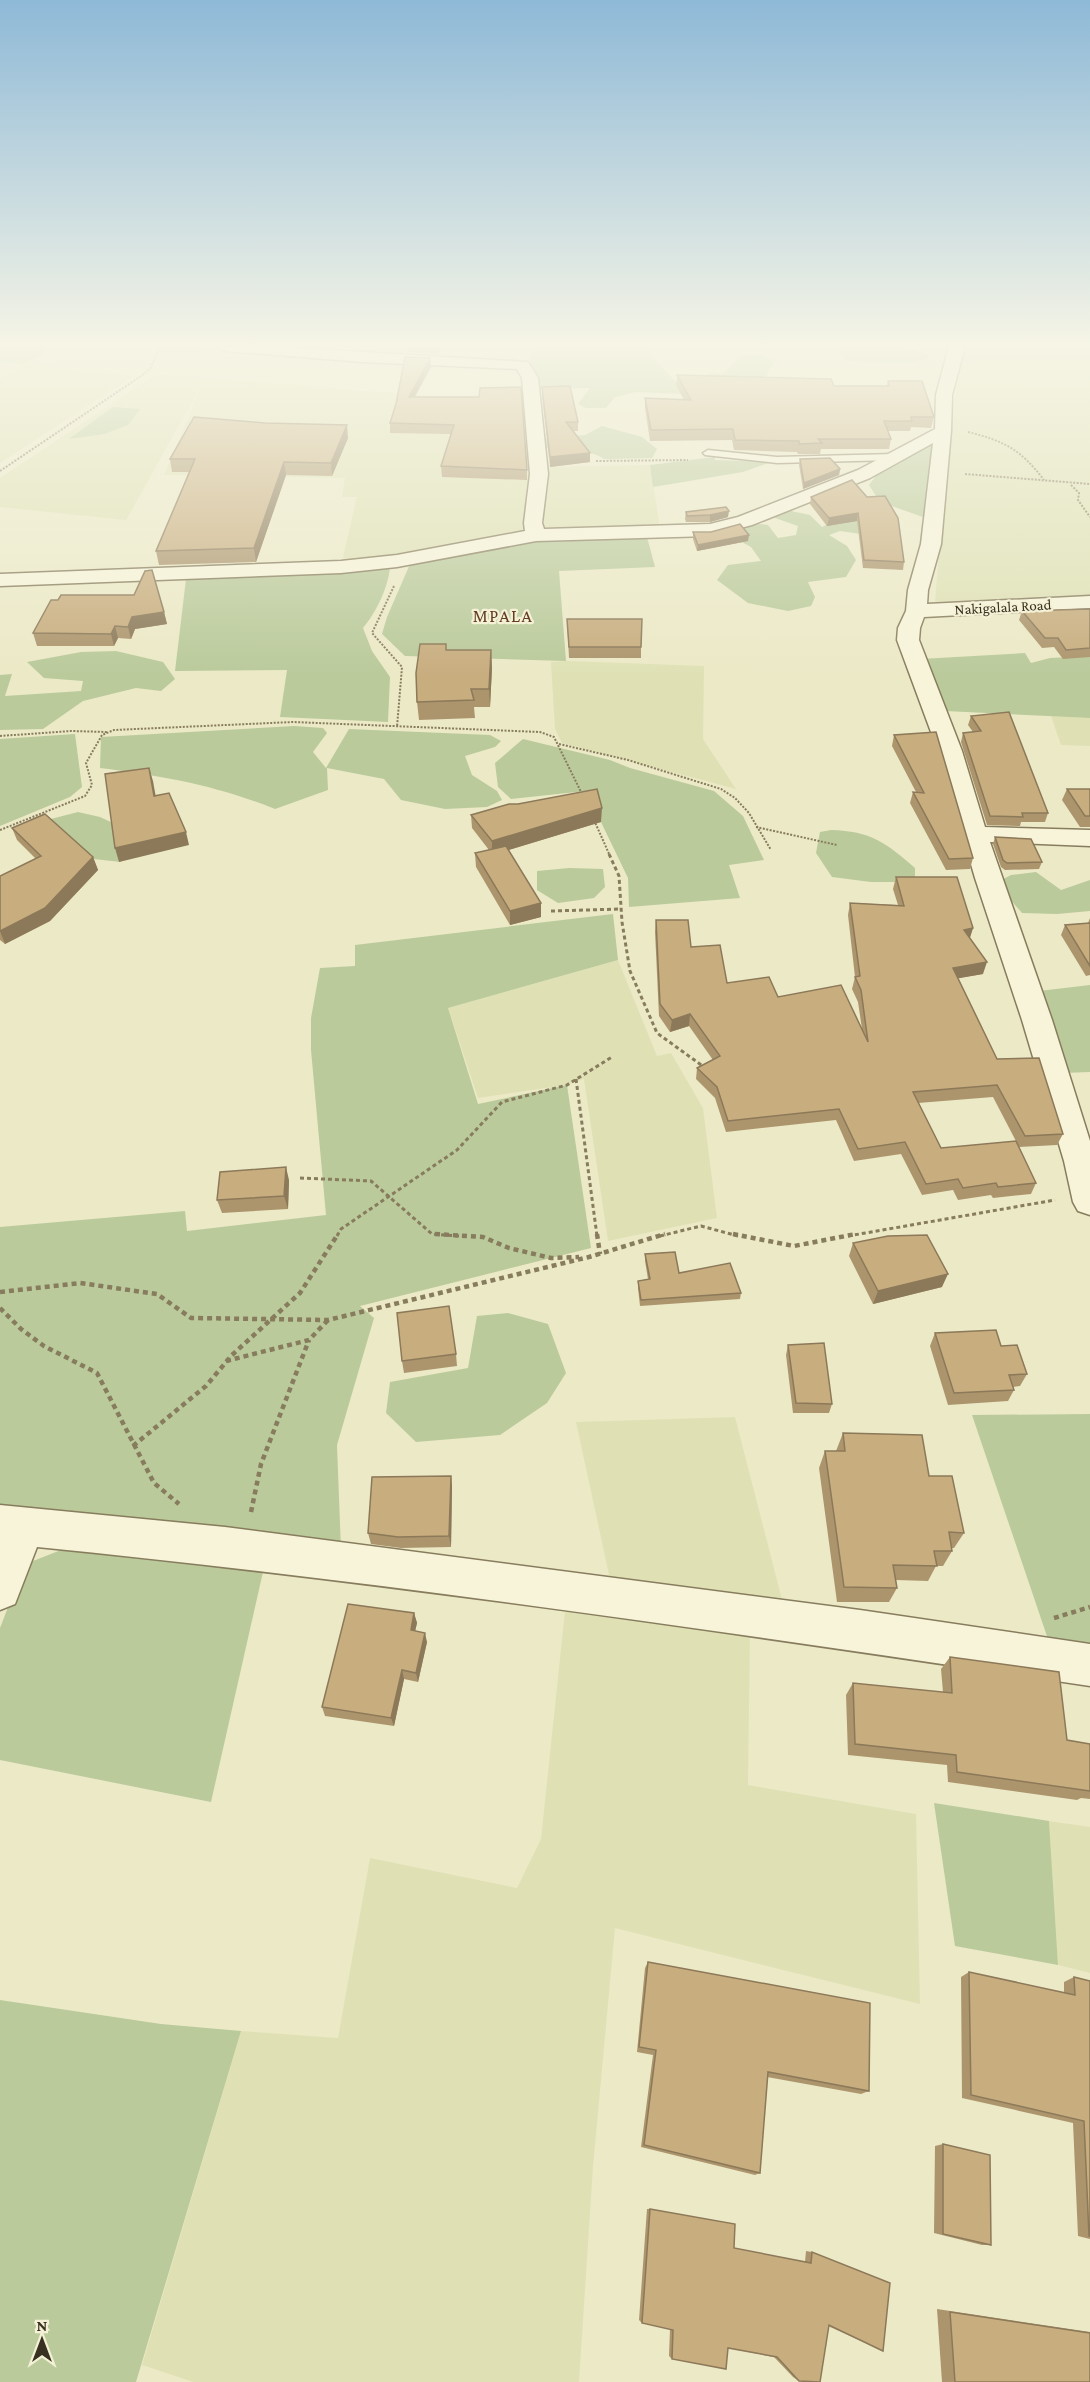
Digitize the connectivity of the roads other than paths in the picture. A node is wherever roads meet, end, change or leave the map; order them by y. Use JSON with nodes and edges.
{"nodes":[{"id":1,"x":537,"y":454,"type":"edge"},
{"id":2,"x":713,"y":454,"type":"edge"},
{"id":3,"x":901,"y":454,"type":"edge"},
{"id":4,"x":940,"y":454,"type":"edge"},
{"id":5,"x":894,"y":458,"type":"junction"},
{"id":6,"x":536,"y":535,"type":"junction"},
{"id":7,"x":0,"y":580,"type":"edge"},
{"id":8,"x":1090,"y":602,"type":"edge"},
{"id":9,"x":916,"y":611,"type":"junction"},
{"id":10,"x":974,"y":834,"type":"junction"},
{"id":11,"x":1090,"y":838,"type":"edge"},
{"id":12,"x":1085,"y":1161,"type":"edge"},
{"id":13,"x":1089,"y":1198,"type":"edge"},
{"id":14,"x":12,"y":1525,"type":"edge"},
{"id":15,"x":0,"y":1590,"type":"edge"},
{"id":16,"x":1090,"y":1665,"type":"edge"}],
"edges":[{"from":1,"to":6,"type":"street"},
{"from":2,"to":5,"type":"lane"},
{"from":3,"to":5,"type":"street"},
{"from":4,"to":9,"type":"street"},
{"from":5,"to":6,"type":"street"},
{"from":6,"to":7,"type":"street"},
{"from":8,"to":9,"type":"street","name":"Nakigalala Road"},
{"from":9,"to":10,"type":"street"},
{"from":10,"to":11,"type":"street"},
{"from":10,"to":12,"type":"street"},
{"from":12,"to":13,"type":"street"},
{"from":14,"to":15,"type":"street"},
{"from":14,"to":16,"type":"street"}]}
